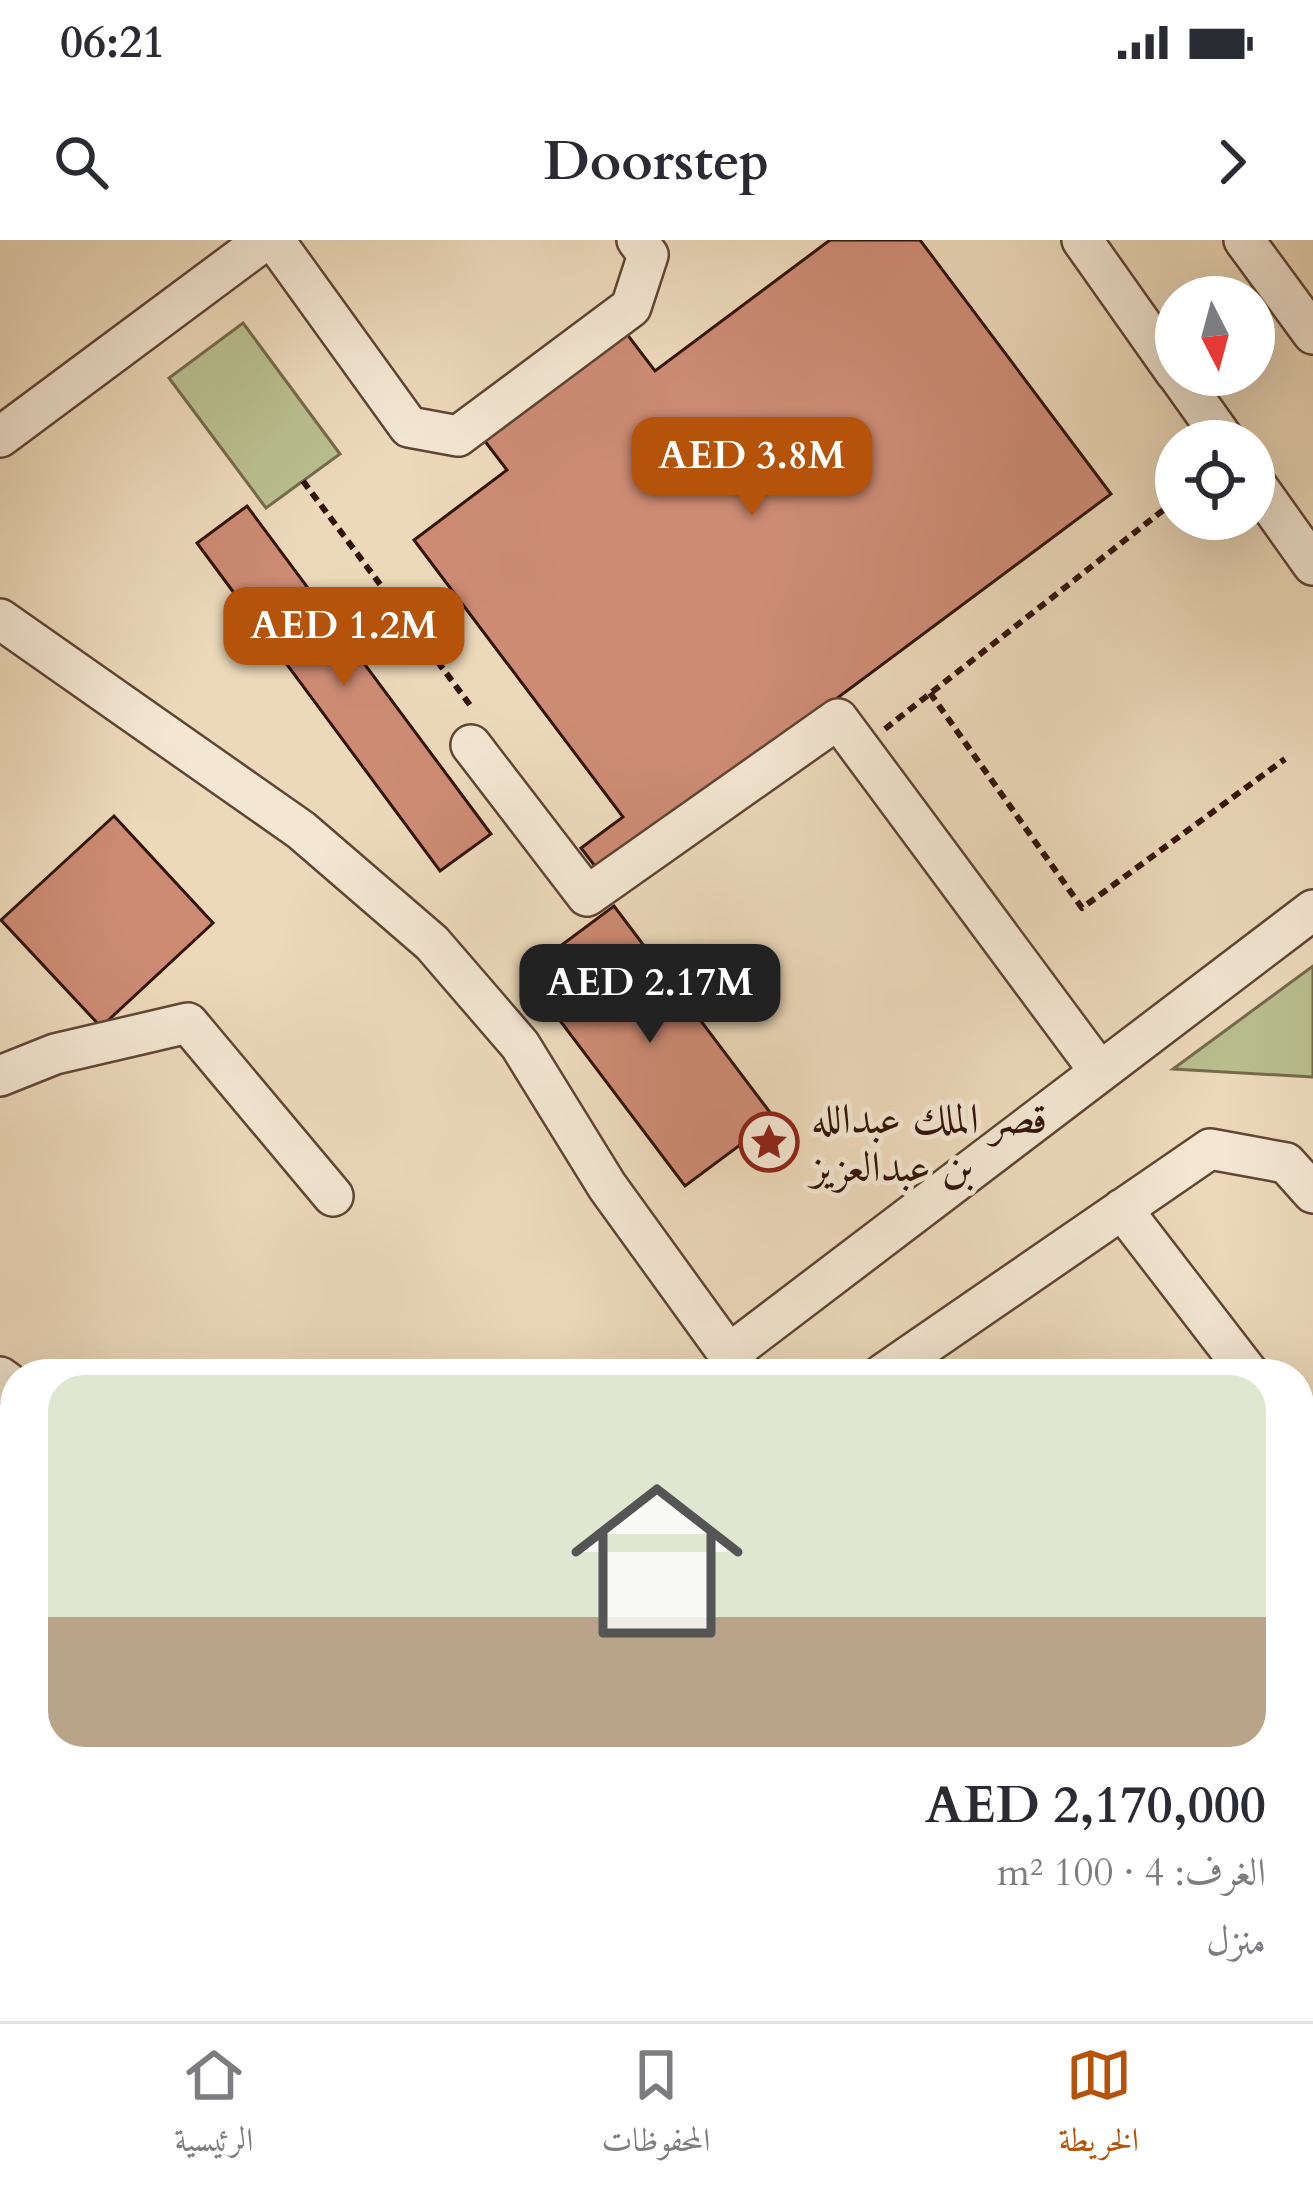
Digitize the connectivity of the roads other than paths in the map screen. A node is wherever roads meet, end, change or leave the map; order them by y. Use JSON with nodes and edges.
{"nodes":[{"id":1,"x":265,"y":240,"type":"edge"},
{"id":2,"x":274,"y":240,"type":"edge"},
{"id":3,"x":638,"y":240,"type":"edge"},
{"id":4,"x":1082,"y":240,"type":"edge"},
{"id":5,"x":1244,"y":240,"type":"edge"},
{"id":6,"x":1313,"y":334,"type":"edge"},
{"id":7,"x":1155,"y":343,"type":"edge"},
{"id":8,"x":0,"y":437,"type":"edge"},
{"id":9,"x":1275,"y":512,"type":"edge"},
{"id":10,"x":1313,"y":565,"type":"edge"},
{"id":11,"x":0,"y":619,"type":"edge"},
{"id":12,"x":474,"y":729,"type":"road end"},
{"id":13,"x":1313,"y":910,"type":"edge"},
{"id":14,"x":1100,"y":1072,"type":"junction"},
{"id":15,"x":0,"y":1076,"type":"edge"},
{"id":16,"x":1313,"y":1193,"type":"edge"},
{"id":17,"x":333,"y":1196,"type":"dead end"},
{"id":18,"x":1123,"y":1209,"type":"junction"},
{"id":19,"x":732,"y":1359,"type":"edge"},
{"id":20,"x":742,"y":1359,"type":"edge"},
{"id":21,"x":905,"y":1359,"type":"edge"},
{"id":22,"x":1238,"y":1359,"type":"edge"}],
"edges":[{"from":1,"to":8,"type":"street"},
{"from":2,"to":3,"type":"street"},
{"from":4,"to":7,"type":"street"},
{"from":5,"to":6,"type":"street"},
{"from":9,"to":10,"type":"street"},
{"from":11,"to":19,"type":"street"},
{"from":12,"to":14,"type":"street"},
{"from":13,"to":14,"type":"street"},
{"from":14,"to":20,"type":"street"},
{"from":15,"to":17,"type":"street"},
{"from":16,"to":18,"type":"street"},
{"from":18,"to":21,"type":"street"},
{"from":18,"to":22,"type":"street"}]}
